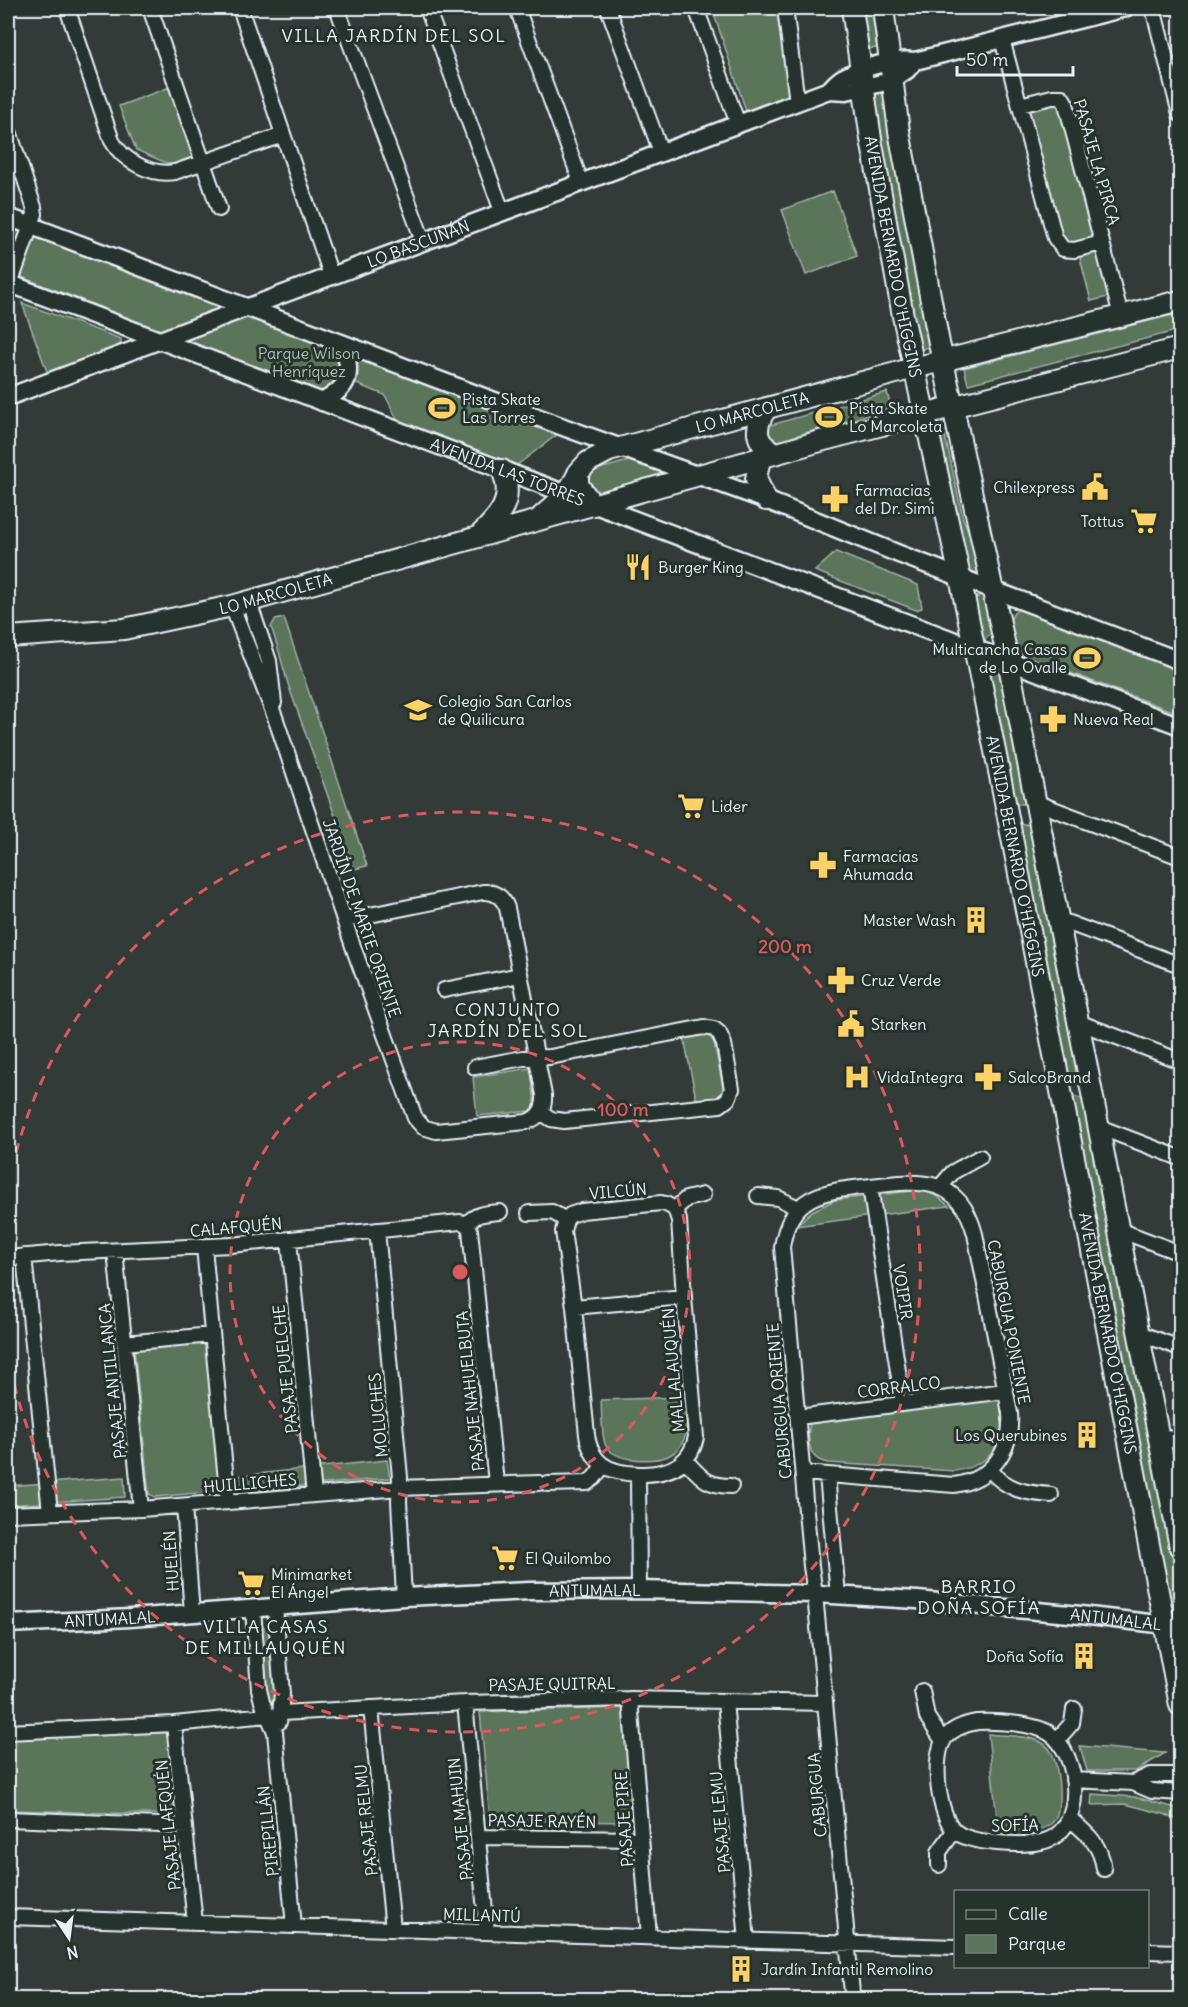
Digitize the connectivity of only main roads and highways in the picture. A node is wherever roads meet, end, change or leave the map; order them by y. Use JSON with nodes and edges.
{"nodes":[{"id":1,"x":852,"y":8,"type":"edge"},
{"id":2,"x":883,"y":8,"type":"edge"},
{"id":3,"x":1180,"y":302,"type":"edge"},
{"id":4,"x":1180,"y":348,"type":"edge"},
{"id":5,"x":942,"y":361,"type":"junction"},
{"id":6,"x":914,"y":368,"type":"junction"},
{"id":7,"x":952,"y":406,"type":"junction"},
{"id":8,"x":768,"y":408,"type":"junction"},
{"id":9,"x":924,"y":413,"type":"junction"},
{"id":10,"x":768,"y":455,"type":"junction"},
{"id":11,"x":502,"y":471,"type":"road end"},
{"id":12,"x":577,"y":476,"type":"junction"},
{"id":13,"x":766,"y":500,"type":"road end"},
{"id":14,"x":593,"y":505,"type":"junction"},
{"id":15,"x":536,"y":521,"type":"junction"},
{"id":16,"x":477,"y":537,"type":"junction"},
{"id":17,"x":8,"y":637,"type":"edge"},
{"id":18,"x":1027,"y":912,"type":"junction"},
{"id":19,"x":1057,"y":912,"type":"junction"},
{"id":20,"x":1088,"y":1074,"type":"junction"},
{"id":21,"x":1059,"y":1081,"type":"junction"},
{"id":22,"x":1180,"y":1542,"type":"edge"},
{"id":23,"x":1173,"y":1625,"type":"edge"},
{"id":24,"x":1180,"y":1705,"type":"edge"}],
"edges":[{"from":1,"to":6,"type":"main road","name":"AVENIDA BERNARDO O'HIGGINS"},
{"from":2,"to":5,"type":"main road","name":"AVENIDA BERNARDO O'HIGGINS"},
{"from":3,"to":5,"type":"main road","name":"LO MARCOLETA"},
{"from":4,"to":7,"type":"main road","name":"LO MARCOLETA"},
{"from":5,"to":6,"type":"main road","name":"LO MARCOLETA"},
{"from":5,"to":7,"type":"main road","name":"AVENIDA BERNARDO O'HIGGINS"},
{"from":6,"to":8,"type":"main road","name":"LO MARCOLETA"},
{"from":6,"to":9,"type":"main road","name":"AVENIDA BERNARDO O'HIGGINS"},
{"from":7,"to":9,"type":"main road","name":"LO MARCOLETA"},
{"from":7,"to":19,"type":"main road","name":"AVENIDA BERNARDO O'HIGGINS"},
{"from":8,"to":10,"type":"main road"},
{"from":8,"to":12,"type":"main road","name":"LO MARCOLETA"},
{"from":9,"to":10,"type":"main road","name":"LO MARCOLETA"},
{"from":9,"to":18,"type":"main road","name":"AVENIDA BERNARDO O'HIGGINS"},
{"from":10,"to":13,"type":"main road"},
{"from":10,"to":14,"type":"main road","name":"LO MARCOLETA"},
{"from":11,"to":16,"type":"main road"},
{"from":12,"to":14,"type":"main road"},
{"from":12,"to":15,"type":"main road","name":"LO MARCOLETA"},
{"from":14,"to":15,"type":"main road","name":"LO MARCOLETA"},
{"from":15,"to":16,"type":"main road","name":"LO MARCOLETA"},
{"from":16,"to":17,"type":"main road","name":"LO MARCOLETA"},
{"from":18,"to":19,"type":"main road"},
{"from":18,"to":21,"type":"main road","name":"AVENIDA BERNARDO O'HIGGINS"},
{"from":19,"to":20,"type":"main road","name":"AVENIDA BERNARDO O'HIGGINS"},
{"from":20,"to":21,"type":"main road"},
{"from":20,"to":22,"type":"main road","name":"AVENIDA BERNARDO O'HIGGINS"},
{"from":21,"to":23,"type":"main road","name":"AVENIDA BERNARDO O'HIGGINS"},
{"from":23,"to":24,"type":"main road","name":"AVENIDA BERNARDO O'HIGGINS"}]}
